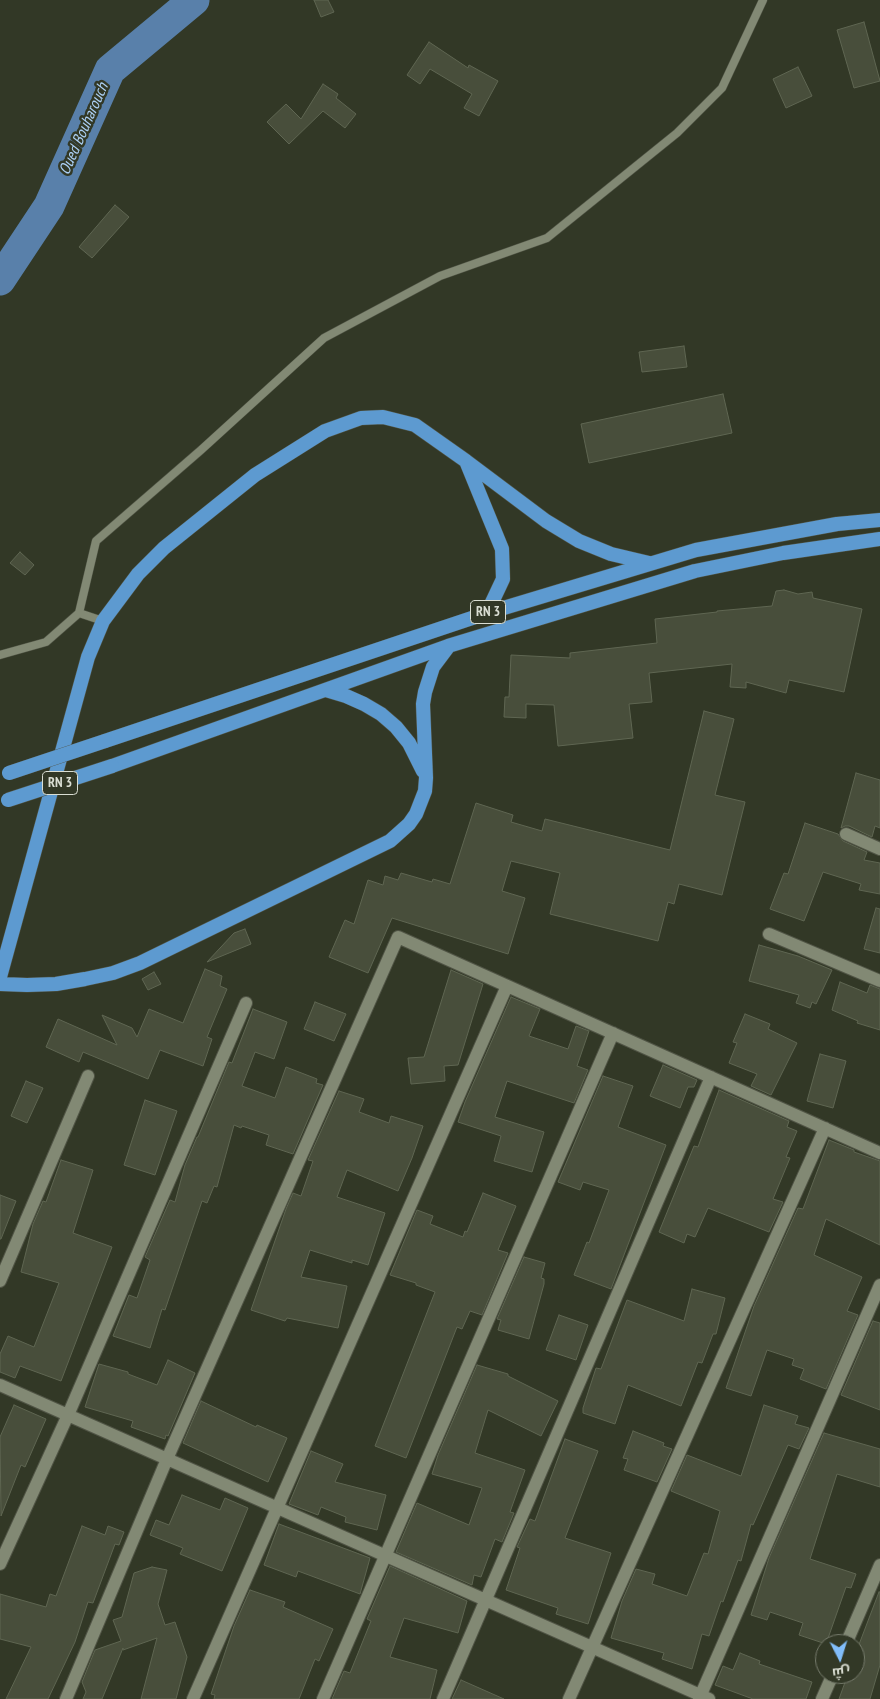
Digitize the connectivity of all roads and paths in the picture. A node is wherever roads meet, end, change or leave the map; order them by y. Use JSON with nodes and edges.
{"nodes":[{"id":1,"x":763,"y":0,"type":"edge"},
{"id":2,"x":466,"y":461,"type":"junction"},
{"id":3,"x":880,"y":520,"type":"edge"},
{"id":4,"x":880,"y":538,"type":"edge"},
{"id":5,"x":650,"y":563,"type":"junction"},
{"id":6,"x":79,"y":613,"type":"junction"},
{"id":7,"x":487,"y":613,"type":"junction"},
{"id":8,"x":103,"y":620,"type":"junction"},
{"id":9,"x":448,"y":646,"type":"junction"},
{"id":10,"x":0,"y":655,"type":"edge"},
{"id":11,"x":326,"y":690,"type":"junction"},
{"id":12,"x":4,"y":774,"type":"edge"},
{"id":13,"x":426,"y":778,"type":"junction"},
{"id":14,"x":4,"y":801,"type":"edge"},
{"id":15,"x":846,"y":834,"type":"dead end"},
{"id":16,"x":880,"y":848,"type":"edge"},
{"id":17,"x":769,"y":934,"type":"dead end"},
{"id":18,"x":0,"y":977,"type":"edge"},
{"id":19,"x":880,"y":981,"type":"edge"},
{"id":20,"x":0,"y":984,"type":"edge"},
{"id":21,"x":507,"y":986,"type":"junction"},
{"id":22,"x":246,"y":1003,"type":"dead end"},
{"id":23,"x":614,"y":1033,"type":"junction"},
{"id":24,"x":88,"y":1076,"type":"dead end"},
{"id":25,"x":711,"y":1077,"type":"junction"},
{"id":26,"x":825,"y":1128,"type":"junction"},
{"id":27,"x":880,"y":1153,"type":"edge"},
{"id":28,"x":0,"y":1282,"type":"edge"},
{"id":29,"x":880,"y":1285,"type":"edge"},
{"id":30,"x":0,"y":1385,"type":"edge"},
{"id":31,"x":68,"y":1415,"type":"junction"},
{"id":32,"x":167,"y":1459,"type":"junction"},
{"id":33,"x":278,"y":1507,"type":"junction"},
{"id":34,"x":386,"y":1555,"type":"junction"},
{"id":35,"x":0,"y":1564,"type":"edge"},
{"id":36,"x":880,"y":1565,"type":"edge"},
{"id":37,"x":486,"y":1600,"type":"junction"},
{"id":38,"x":850,"y":1634,"type":"edge"},
{"id":39,"x":592,"y":1647,"type":"junction"},
{"id":40,"x":829,"y":1684,"type":"edge"},
{"id":41,"x":703,"y":1698,"type":"edge"},
{"id":42,"x":66,"y":1699,"type":"edge"},
{"id":43,"x":193,"y":1699,"type":"edge"},
{"id":44,"x":323,"y":1699,"type":"edge"},
{"id":45,"x":443,"y":1699,"type":"edge"},
{"id":46,"x":569,"y":1699,"type":"edge"},
{"id":47,"x":822,"y":1699,"type":"edge"}],
"edges":[{"from":1,"to":6,"type":"lane"},
{"from":2,"to":5,"type":"highway"},
{"from":2,"to":7,"type":"highway"},
{"from":2,"to":8,"type":"highway"},
{"from":3,"to":5,"type":"highway","number":"RN 3"},
{"from":4,"to":9,"type":"highway","number":"RN 3"},
{"from":5,"to":7,"type":"highway","number":"RN 3"},
{"from":6,"to":8,"type":"lane"},
{"from":6,"to":10,"type":"lane"},
{"from":7,"to":12,"type":"highway","number":"RN 3","bridge":true},
{"from":8,"to":18,"type":"highway"},
{"from":9,"to":11,"type":"highway","number":"RN 3"},
{"from":9,"to":13,"type":"highway"},
{"from":11,"to":13,"type":"highway"},
{"from":11,"to":14,"type":"highway","number":"RN 3","bridge":true},
{"from":13,"to":20,"type":"highway"},
{"from":15,"to":16,"type":"street"},
{"from":17,"to":19,"type":"street"},
{"from":21,"to":23,"type":"street"},
{"from":21,"to":32,"type":"street"},
{"from":21,"to":33,"type":"street"},
{"from":22,"to":31,"type":"street"},
{"from":23,"to":25,"type":"street"},
{"from":23,"to":34,"type":"street"},
{"from":24,"to":28,"type":"street"},
{"from":25,"to":26,"type":"street"},
{"from":25,"to":37,"type":"street"},
{"from":26,"to":27,"type":"street"},
{"from":26,"to":39,"type":"street"},
{"from":29,"to":41,"type":"street"},
{"from":30,"to":31,"type":"street"},
{"from":31,"to":32,"type":"street"},
{"from":31,"to":35,"type":"street"},
{"from":32,"to":33,"type":"street"},
{"from":32,"to":42,"type":"street"},
{"from":33,"to":34,"type":"street"},
{"from":33,"to":43,"type":"street"},
{"from":34,"to":37,"type":"street"},
{"from":34,"to":44,"type":"street"},
{"from":36,"to":38,"type":"street"},
{"from":37,"to":39,"type":"street"},
{"from":37,"to":45,"type":"street"},
{"from":39,"to":41,"type":"street"},
{"from":39,"to":46,"type":"street"},
{"from":40,"to":47,"type":"street"}]}
